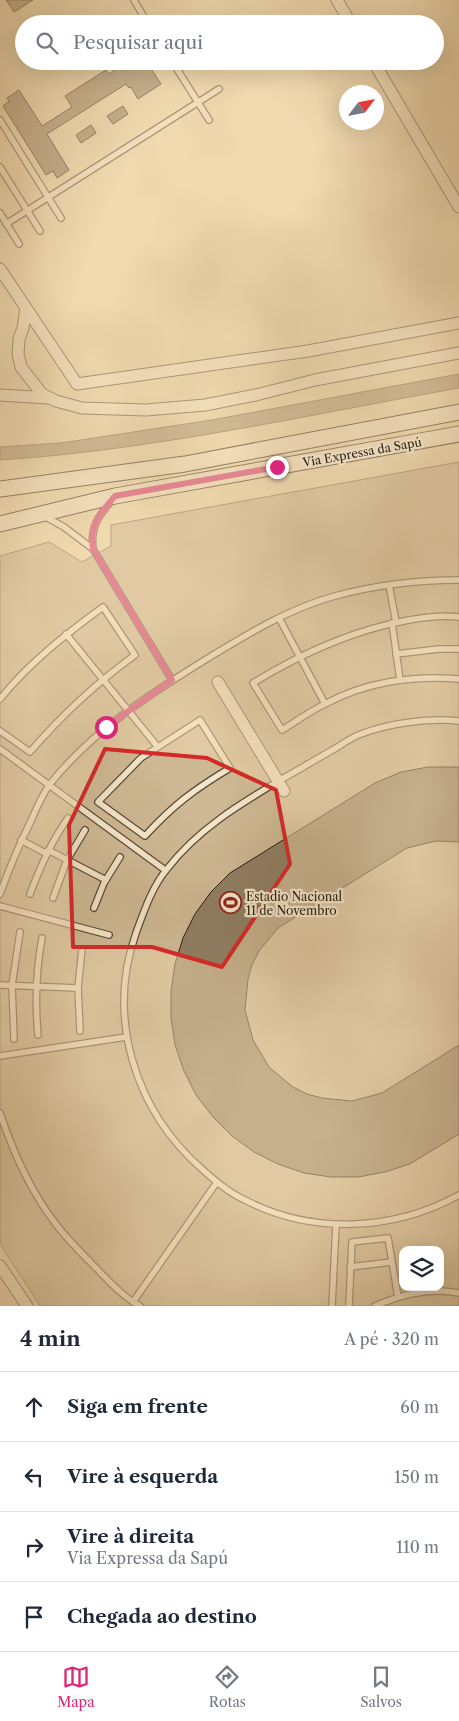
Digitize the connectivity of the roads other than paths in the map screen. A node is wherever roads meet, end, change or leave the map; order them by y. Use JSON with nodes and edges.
{"nodes":[{"id":1,"x":134,"y":0,"type":"edge"},
{"id":2,"x":337,"y":0,"type":"edge"},
{"id":3,"x":143,"y":15,"type":"edge"},
{"id":4,"x":346,"y":15,"type":"edge"},
{"id":5,"x":178,"y":70,"type":"edge"},
{"id":6,"x":378,"y":70,"type":"edge"},
{"id":7,"x":219,"y":89,"type":"dead end"},
{"id":8,"x":198,"y":102,"type":"junction"},
{"id":9,"x":0,"y":120,"type":"edge"},
{"id":10,"x":209,"y":120,"type":"dead end"},
{"id":11,"x":0,"y":167,"type":"edge"},
{"id":12,"x":48,"y":197,"type":"junction"},
{"id":13,"x":459,"y":207,"type":"edge"},
{"id":14,"x":27,"y":210,"type":"junction"},
{"id":15,"x":0,"y":213,"type":"edge"},
{"id":16,"x":60,"y":218,"type":"dead end"},
{"id":17,"x":6,"y":224,"type":"junction"},
{"id":18,"x":40,"y":231,"type":"dead end"},
{"id":19,"x":19,"y":244,"type":"dead end"},
{"id":20,"x":0,"y":268,"type":"edge"},
{"id":21,"x":26,"y":308,"type":"junction"},
{"id":22,"x":459,"y":323,"type":"edge"},
{"id":23,"x":459,"y":353,"type":"edge"},
{"id":24,"x":0,"y":395,"type":"edge"},
{"id":25,"x":48,"y":398,"type":"junction"},
{"id":26,"x":459,"y":412,"type":"edge"},
{"id":27,"x":459,"y":434,"type":"edge"},
{"id":28,"x":0,"y":489,"type":"edge"},
{"id":29,"x":115,"y":496,"type":"junction"},
{"id":30,"x":41,"y":514,"type":"junction"},
{"id":31,"x":0,"y":524,"type":"edge"},
{"id":32,"x":93,"y":549,"type":"junction"},
{"id":33,"x":459,"y":580,"type":"edge"},
{"id":34,"x":389,"y":585,"type":"junction"},
{"id":35,"x":459,"y":617,"type":"edge"},
{"id":36,"x":279,"y":618,"type":"junction"},
{"id":37,"x":394,"y":623,"type":"junction"},
{"id":38,"x":66,"y":634,"type":"junction"},
{"id":39,"x":459,"y":649,"type":"edge"},
{"id":40,"x":396,"y":654,"type":"junction"},
{"id":41,"x":300,"y":656,"type":"junction"},
{"id":42,"x":102,"y":679,"type":"junction"},
{"id":43,"x":459,"y":679,"type":"edge"},
{"id":44,"x":172,"y":680,"type":"junction"},
{"id":45,"x":400,"y":680,"type":"junction"},
{"id":46,"x":218,"y":682,"type":"dead end"},
{"id":47,"x":0,"y":699,"type":"edge"},
{"id":48,"x":325,"y":704,"type":"junction"},
{"id":49,"x":127,"y":710,"type":"junction"},
{"id":50,"x":459,"y":721,"type":"edge"},
{"id":51,"x":0,"y":730,"type":"edge"},
{"id":52,"x":157,"y":746,"type":"junction"},
{"id":53,"x":0,"y":749,"type":"edge"},
{"id":54,"x":49,"y":786,"type":"junction"},
{"id":55,"x":281,"y":787,"type":"junction"},
{"id":56,"x":68,"y":818,"type":"dead end"},
{"id":57,"x":85,"y":830,"type":"dead end"},
{"id":58,"x":21,"y":840,"type":"junction"},
{"id":59,"x":48,"y":852,"type":"junction"},
{"id":60,"x":120,"y":857,"type":"dead end"},
{"id":61,"x":67,"y":860,"type":"junction"},
{"id":62,"x":166,"y":870,"type":"junction"},
{"id":63,"x":106,"y":880,"type":"junction"},
{"id":64,"x":0,"y":894,"type":"edge"},
{"id":65,"x":30,"y":894,"type":"dead end"},
{"id":66,"x":52,"y":898,"type":"dead end"},
{"id":67,"x":0,"y":906,"type":"edge"},
{"id":68,"x":94,"y":908,"type":"dead end"},
{"id":69,"x":20,"y":932,"type":"dead end"},
{"id":70,"x":109,"y":935,"type":"dead end"},
{"id":71,"x":42,"y":938,"type":"dead end"},
{"id":72,"x":82,"y":949,"type":"dead end"},
{"id":73,"x":0,"y":985,"type":"edge"},
{"id":74,"x":12,"y":985,"type":"junction"},
{"id":75,"x":36,"y":986,"type":"junction"},
{"id":76,"x":78,"y":988,"type":"junction"},
{"id":77,"x":80,"y":1031,"type":"dead end"},
{"id":78,"x":38,"y":1035,"type":"dead end"},
{"id":79,"x":126,"y":1037,"type":"junction"},
{"id":80,"x":14,"y":1039,"type":"dead end"},
{"id":81,"x":0,"y":1056,"type":"edge"},
{"id":82,"x":0,"y":1113,"type":"edge"},
{"id":83,"x":217,"y":1182,"type":"junction"},
{"id":84,"x":459,"y":1195,"type":"edge"},
{"id":85,"x":336,"y":1225,"type":"junction"},
{"id":86,"x":392,"y":1262,"type":"junction"},
{"id":87,"x":0,"y":1266,"type":"edge"},
{"id":88,"x":350,"y":1267,"type":"junction"},
{"id":89,"x":459,"y":1294,"type":"edge"},
{"id":90,"x":398,"y":1297,"type":"junction"},
{"id":91,"x":132,"y":1302,"type":"junction"},
{"id":92,"x":27,"y":1306,"type":"edge"},
{"id":93,"x":140,"y":1306,"type":"edge"},
{"id":94,"x":332,"y":1306,"type":"edge"},
{"id":95,"x":349,"y":1306,"type":"edge"},
{"id":96,"x":375,"y":1306,"type":"edge"}],
"edges":[{"from":1,"to":3,"type":"lane"},
{"from":2,"to":4,"type":"street"},
{"from":5,"to":8,"type":"lane"},
{"from":6,"to":13,"type":"street"},
{"from":7,"to":8,"type":"lane"},
{"from":8,"to":10,"type":"lane"},
{"from":8,"to":12,"type":"lane"},
{"from":9,"to":12,"type":"lane"},
{"from":11,"to":14,"type":"lane"},
{"from":12,"to":14,"type":"lane"},
{"from":12,"to":16,"type":"lane"},
{"from":14,"to":17,"type":"lane"},
{"from":14,"to":18,"type":"lane"},
{"from":15,"to":17,"type":"lane"},
{"from":17,"to":19,"type":"lane"},
{"from":20,"to":21,"type":"street"},
{"from":21,"to":22,"type":"street"},
{"from":21,"to":25,"type":"street"},
{"from":23,"to":25,"type":"street"},
{"from":24,"to":25,"type":"street"},
{"from":26,"to":28,"type":"main road","name":"Via Expressa da Sapú"},
{"from":27,"to":29,"type":"main road","name":"Via Expressa da Sapú"},
{"from":29,"to":30,"type":"main road","name":"Via Expressa da Sapú"},
{"from":29,"to":32,"type":"lane"},
{"from":30,"to":31,"type":"main road","name":"Via Expressa da Sapú"},
{"from":30,"to":32,"type":"lane"},
{"from":32,"to":44,"type":"lane"},
{"from":33,"to":34,"type":"lane"},
{"from":34,"to":36,"type":"lane"},
{"from":34,"to":37,"type":"lane"},
{"from":35,"to":37,"type":"lane"},
{"from":36,"to":41,"type":"lane"},
{"from":36,"to":44,"type":"lane"},
{"from":37,"to":40,"type":"lane"},
{"from":37,"to":41,"type":"lane"},
{"from":38,"to":42,"type":"lane"},
{"from":38,"to":42,"type":"lane"},
{"from":38,"to":47,"type":"lane"},
{"from":39,"to":40,"type":"lane"},
{"from":40,"to":45,"type":"lane"},
{"from":41,"to":48,"type":"lane"},
{"from":41,"to":48,"type":"lane"},
{"from":42,"to":49,"type":"lane"},
{"from":42,"to":51,"type":"lane"},
{"from":43,"to":45,"type":"lane"},
{"from":44,"to":49,"type":"lane"},
{"from":45,"to":48,"type":"lane"},
{"from":46,"to":55,"type":"street"},
{"from":49,"to":52,"type":"lane"},
{"from":49,"to":54,"type":"lane"},
{"from":50,"to":55,"type":"lane"},
{"from":52,"to":52,"type":"lane"},
{"from":53,"to":54,"type":"lane"},
{"from":54,"to":58,"type":"lane"},
{"from":54,"to":62,"type":"lane"},
{"from":55,"to":62,"type":"lane"},
{"from":56,"to":59,"type":"lane"},
{"from":57,"to":61,"type":"lane"},
{"from":58,"to":59,"type":"lane"},
{"from":58,"to":64,"type":"lane"},
{"from":59,"to":61,"type":"lane"},
{"from":59,"to":65,"type":"lane"},
{"from":60,"to":63,"type":"lane"},
{"from":61,"to":63,"type":"lane"},
{"from":61,"to":66,"type":"lane"},
{"from":62,"to":79,"type":"lane"},
{"from":63,"to":68,"type":"lane"},
{"from":67,"to":70,"type":"lane"},
{"from":69,"to":74,"type":"lane"},
{"from":71,"to":75,"type":"lane"},
{"from":72,"to":76,"type":"lane"},
{"from":73,"to":74,"type":"lane"},
{"from":74,"to":75,"type":"lane"},
{"from":74,"to":80,"type":"lane"},
{"from":75,"to":76,"type":"lane"},
{"from":75,"to":78,"type":"lane"},
{"from":76,"to":77,"type":"lane"},
{"from":79,"to":81,"type":"lane"},
{"from":79,"to":83,"type":"lane"},
{"from":82,"to":91,"type":"lane"},
{"from":83,"to":85,"type":"lane"},
{"from":83,"to":91,"type":"lane"},
{"from":84,"to":85,"type":"lane"},
{"from":85,"to":94,"type":"lane"},
{"from":86,"to":88,"type":"lane"},
{"from":86,"to":88,"type":"lane"},
{"from":86,"to":90,"type":"lane"},
{"from":87,"to":92,"type":"street"},
{"from":88,"to":95,"type":"lane"},
{"from":89,"to":90,"type":"lane"},
{"from":90,"to":96,"type":"lane"},
{"from":91,"to":93,"type":"lane"}]}
